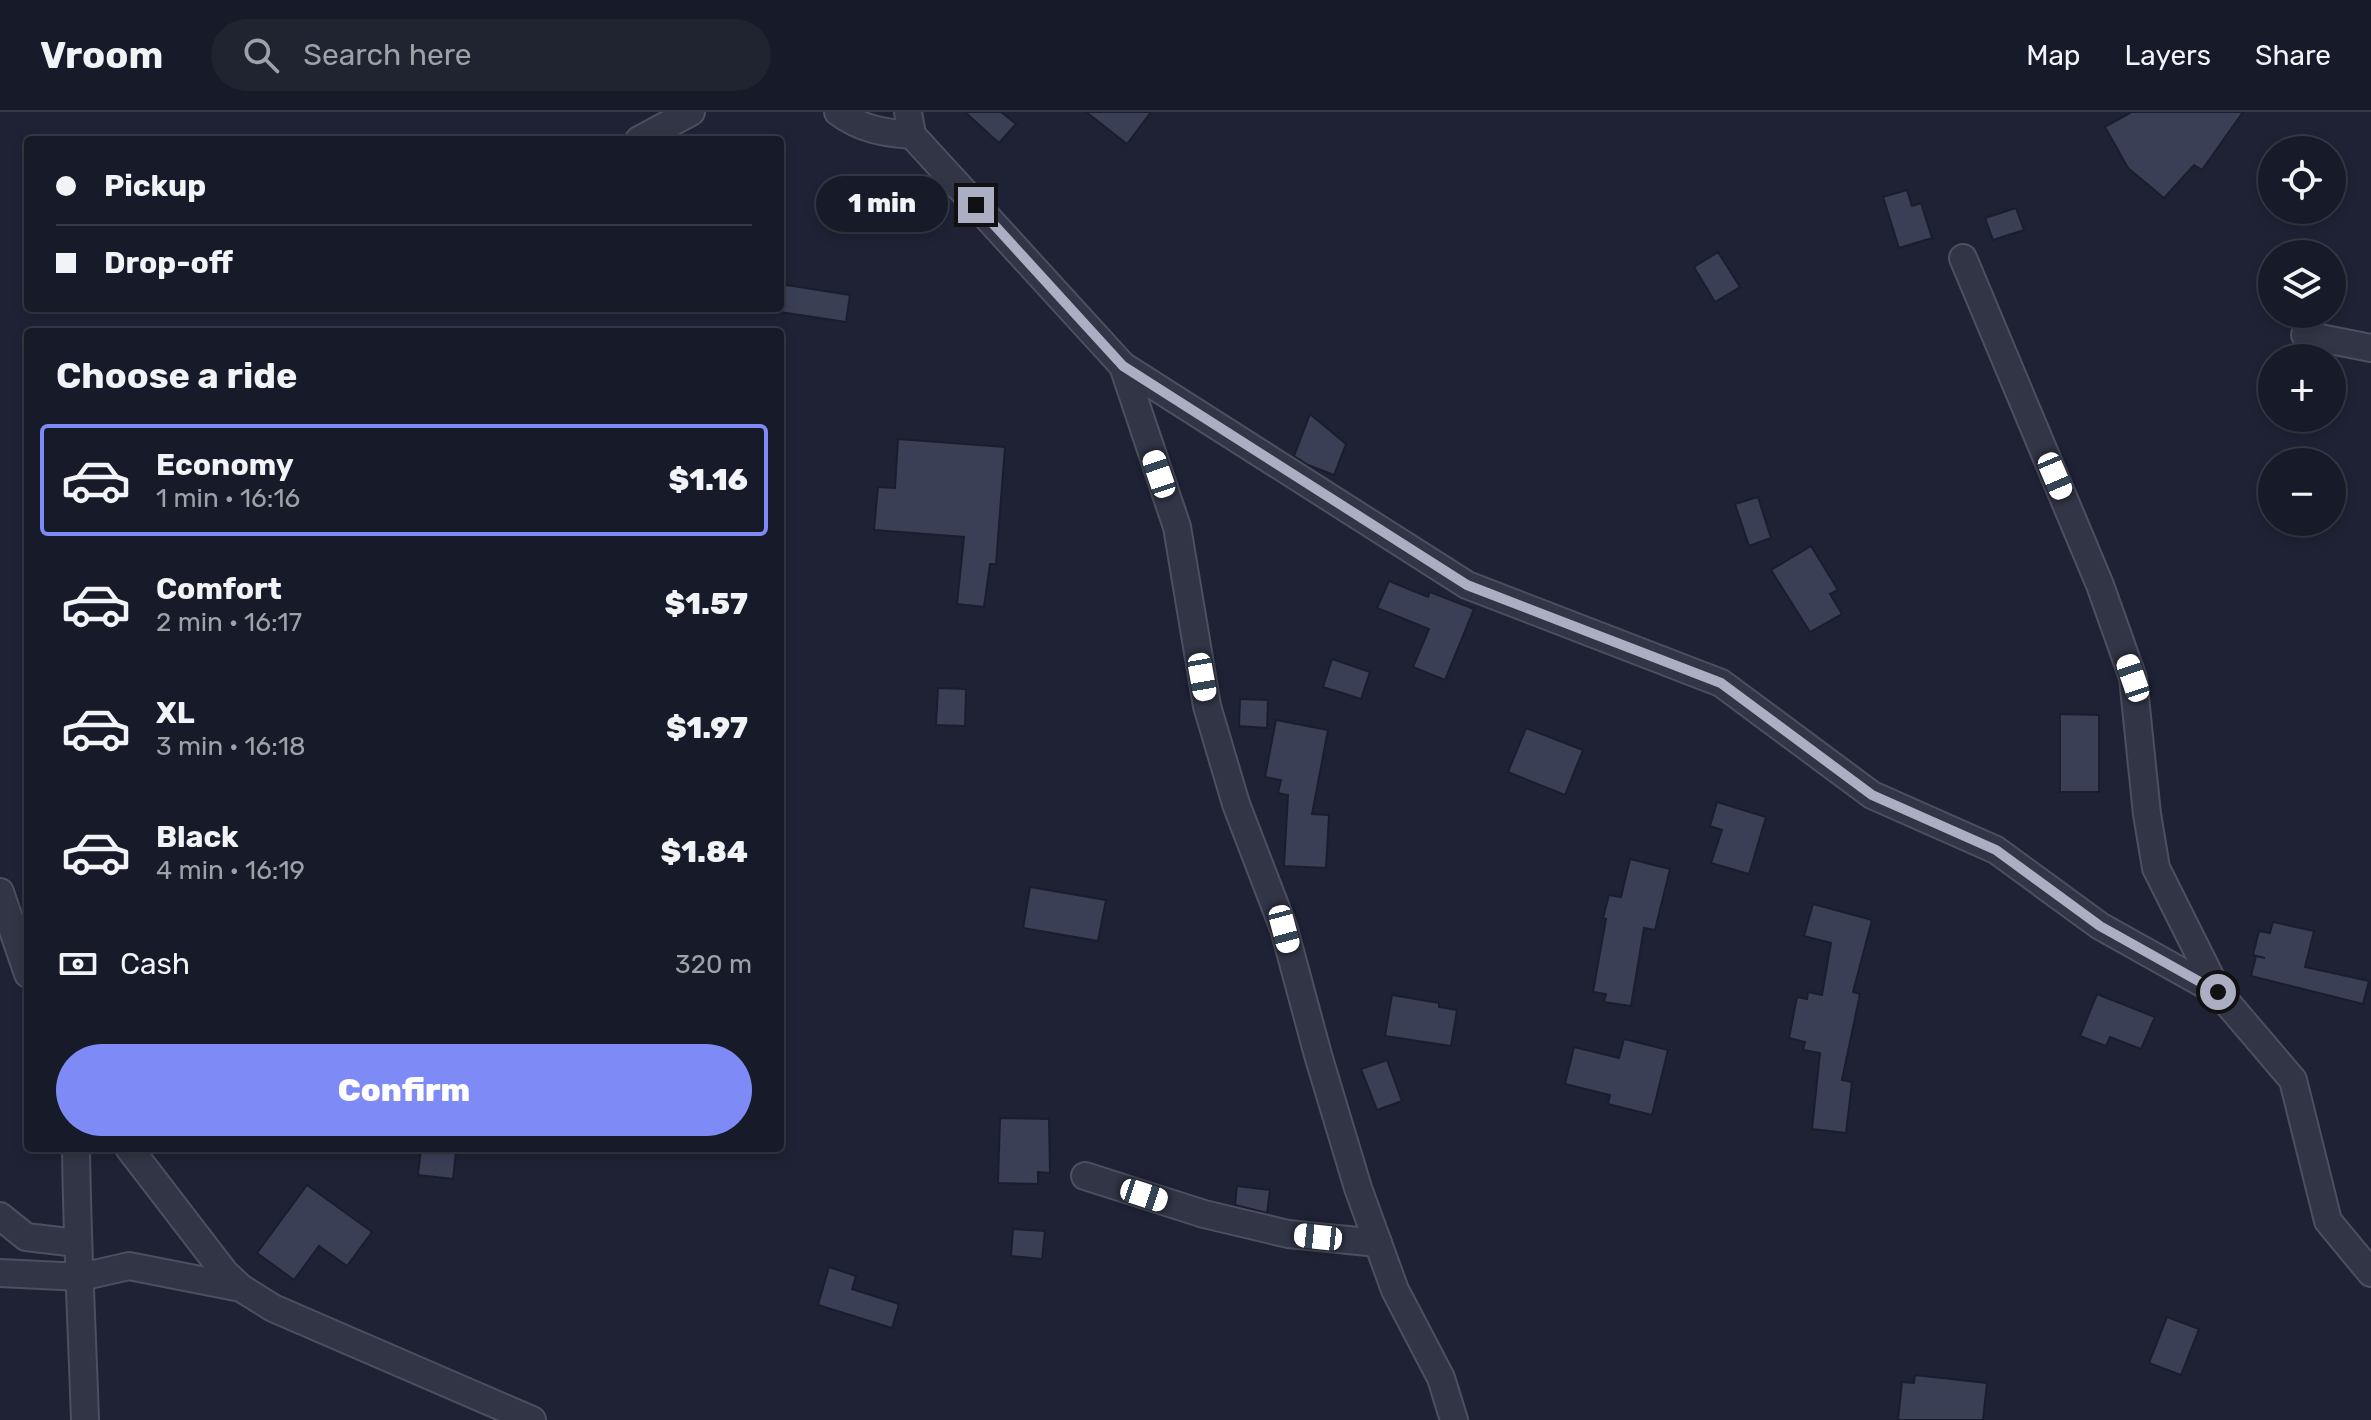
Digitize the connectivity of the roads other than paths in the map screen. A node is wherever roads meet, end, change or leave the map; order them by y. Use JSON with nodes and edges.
{"nodes":[{"id":1,"x":691,"y":112,"type":"edge"},
{"id":2,"x":838,"y":112,"type":"edge"},
{"id":3,"x":910,"y":124,"type":"edge"},
{"id":4,"x":646,"y":136,"type":"edge"},
{"id":5,"x":1963,"y":258,"type":"dead end"},
{"id":6,"x":2305,"y":335,"type":"dead end"},
{"id":7,"x":2371,"y":348,"type":"edge"},
{"id":8,"x":1123,"y":366,"type":"junction"},
{"id":9,"x":0,"y":892,"type":"edge"},
{"id":10,"x":24,"y":962,"type":"edge"},
{"id":11,"x":2218,"y":992,"type":"junction"},
{"id":12,"x":76,"y":1152,"type":"edge"},
{"id":13,"x":132,"y":1152,"type":"edge"},
{"id":14,"x":1085,"y":1176,"type":"dead end"},
{"id":15,"x":0,"y":1216,"type":"edge"},
{"id":16,"x":77,"y":1243,"type":"junction"},
{"id":17,"x":1378,"y":1243,"type":"junction"},
{"id":18,"x":0,"y":1273,"type":"edge"},
{"id":19,"x":2371,"y":1273,"type":"edge"},
{"id":20,"x":81,"y":1277,"type":"junction"},
{"id":21,"x":241,"y":1288,"type":"junction"},
{"id":22,"x":85,"y":1420,"type":"edge"},
{"id":23,"x":532,"y":1420,"type":"edge"},
{"id":24,"x":1454,"y":1420,"type":"edge"}],
"edges":[{"from":1,"to":4,"type":"street"},
{"from":2,"to":3,"type":"street"},
{"from":3,"to":8,"type":"street"},
{"from":5,"to":11,"type":"street"},
{"from":6,"to":7,"type":"street"},
{"from":8,"to":11,"type":"street"},
{"from":8,"to":17,"type":"street"},
{"from":9,"to":10,"type":"street"},
{"from":11,"to":19,"type":"street"},
{"from":12,"to":16,"type":"street"},
{"from":13,"to":21,"type":"street"},
{"from":14,"to":17,"type":"street"},
{"from":15,"to":16,"type":"street"},
{"from":16,"to":20,"type":"street"},
{"from":17,"to":24,"type":"street"},
{"from":18,"to":20,"type":"street"},
{"from":20,"to":21,"type":"street"},
{"from":20,"to":22,"type":"street"},
{"from":21,"to":23,"type":"street"}]}
